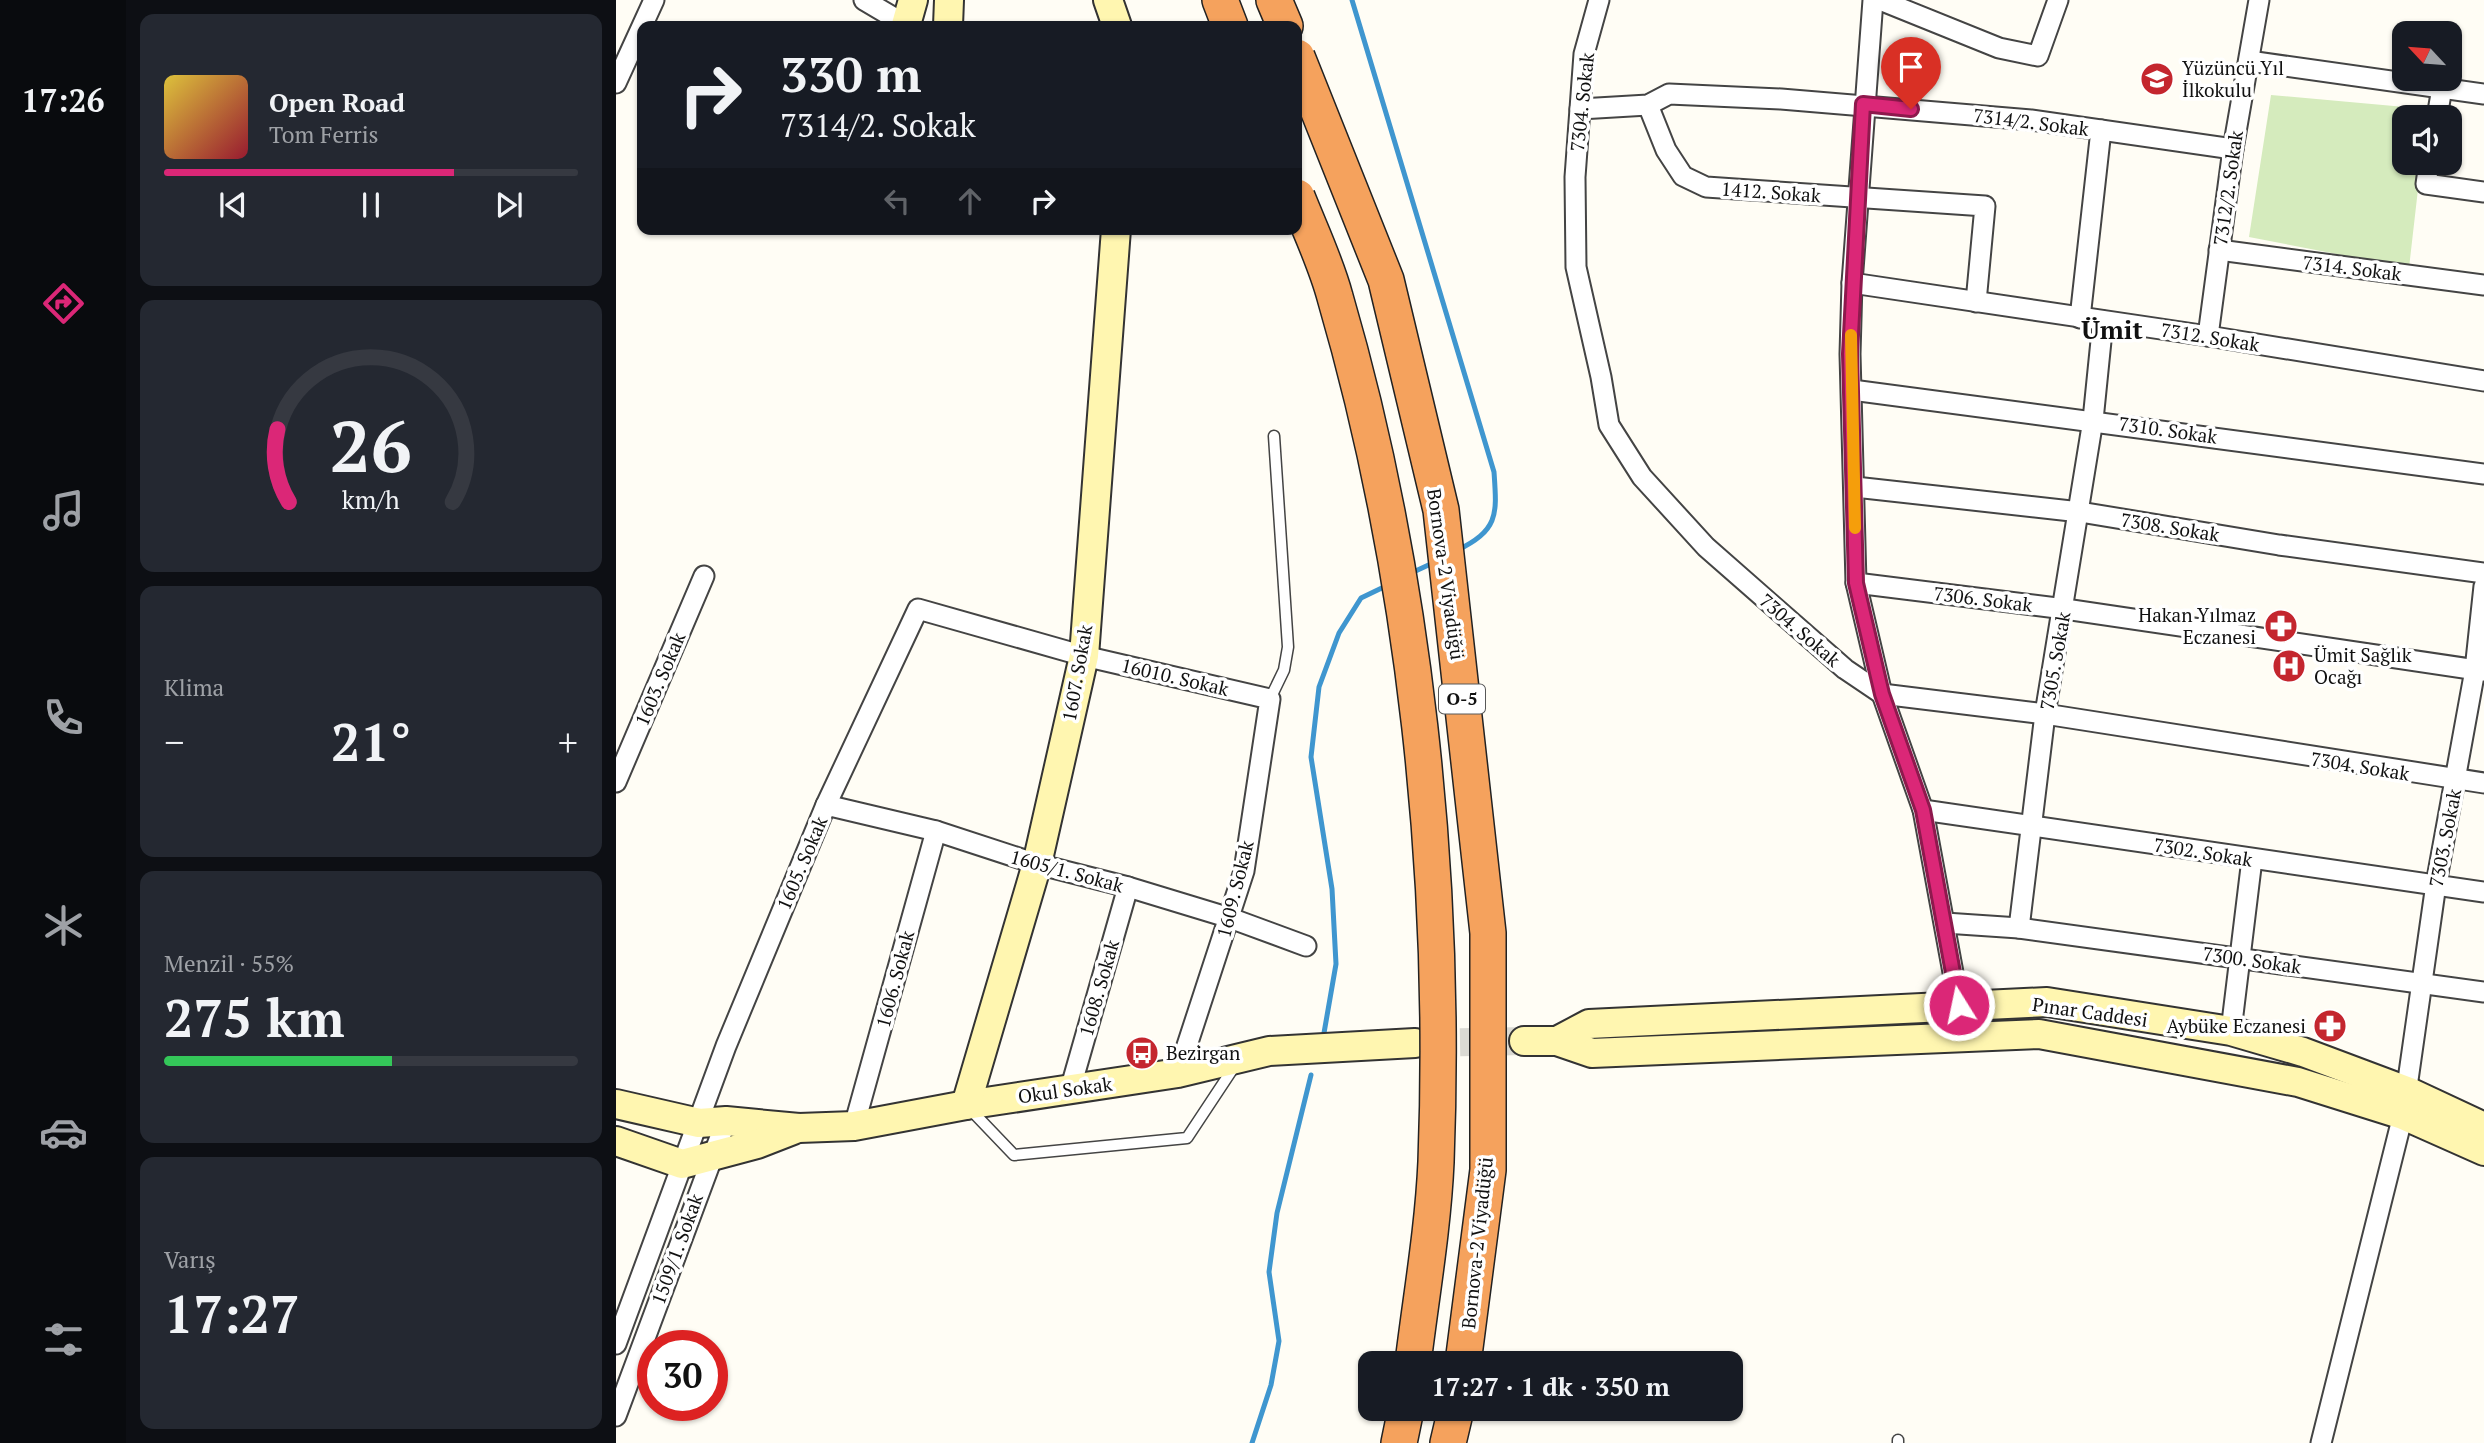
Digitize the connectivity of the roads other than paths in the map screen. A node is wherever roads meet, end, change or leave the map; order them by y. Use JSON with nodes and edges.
{"nodes":[{"id":1,"x":654,"y":0,"type":"edge"},
{"id":2,"x":864,"y":0,"type":"edge"},
{"id":3,"x":949,"y":0,"type":"edge"},
{"id":4,"x":1108,"y":0,"type":"edge"},
{"id":5,"x":1220,"y":0,"type":"edge"},
{"id":6,"x":1274,"y":0,"type":"edge"},
{"id":7,"x":1599,"y":0,"type":"edge"},
{"id":8,"x":1873,"y":0,"type":"edge"},
{"id":9,"x":1880,"y":0,"type":"edge"},
{"id":10,"x":2058,"y":0,"type":"edge"},
{"id":11,"x":2259,"y":0,"type":"edge"},
{"id":12,"x":909,"y":17,"type":"edge"},
{"id":13,"x":644,"y":21,"type":"edge"},
{"id":14,"x":948,"y":21,"type":"edge"},
{"id":15,"x":1115,"y":21,"type":"edge"},
{"id":16,"x":1228,"y":21,"type":"edge"},
{"id":17,"x":1283,"y":21,"type":"edge"},
{"id":18,"x":637,"y":35,"type":"edge"},
{"id":19,"x":2249,"y":61,"type":"junction"},
{"id":20,"x":1302,"y":70,"type":"edge"},
{"id":21,"x":618,"y":74,"type":"edge"},
{"id":22,"x":2392,"y":81,"type":"edge"},
{"id":23,"x":2462,"y":91,"type":"edge"},
{"id":24,"x":2484,"y":94,"type":"edge"},
{"id":25,"x":1863,"y":104,"type":"junction"},
{"id":26,"x":1648,"y":105,"type":"junction"},
{"id":27,"x":1580,"y":109,"type":"junction"},
{"id":28,"x":2101,"y":130,"type":"junction"},
{"id":29,"x":2233,"y":149,"type":"junction"},
{"id":30,"x":2428,"y":175,"type":"edge"},
{"id":31,"x":2484,"y":191,"type":"edge"},
{"id":32,"x":1857,"y":198,"type":"junction"},
{"id":33,"x":1302,"y":210,"type":"edge"},
{"id":34,"x":1116,"y":235,"type":"edge"},
{"id":35,"x":2219,"y":250,"type":"junction"},
{"id":36,"x":1852,"y":283,"type":"junction"},
{"id":37,"x":2484,"y":285,"type":"edge"},
{"id":38,"x":1976,"y":302,"type":"junction"},
{"id":39,"x":2080,"y":318,"type":"junction"},
{"id":40,"x":2103,"y":321,"type":"junction"},
{"id":41,"x":2208,"y":336,"type":"junction"},
{"id":42,"x":2484,"y":382,"type":"edge"},
{"id":43,"x":1852,"y":390,"type":"junction"},
{"id":44,"x":2093,"y":420,"type":"junction"},
{"id":45,"x":1274,"y":436,"type":"dead end"},
{"id":46,"x":2484,"y":474,"type":"edge"},
{"id":47,"x":1855,"y":487,"type":"junction"},
{"id":48,"x":2080,"y":512,"type":"junction"},
{"id":49,"x":2484,"y":573,"type":"edge"},
{"id":50,"x":704,"y":576,"type":"dead end"},
{"id":51,"x":1856,"y":583,"type":"junction"},
{"id":52,"x":2484,"y":586,"type":"edge"},
{"id":53,"x":918,"y":608,"type":"joint"},
{"id":54,"x":2065,"y":610,"type":"junction"},
{"id":55,"x":1084,"y":656,"type":"junction"},
{"id":56,"x":2479,"y":671,"type":"edge"},
{"id":57,"x":1882,"y":694,"type":"junction"},
{"id":58,"x":1270,"y":699,"type":"junction"},
{"id":59,"x":2045,"y":715,"type":"junction"},
{"id":60,"x":2456,"y":781,"type":"junction"},
{"id":61,"x":616,"y":782,"type":"edge"},
{"id":62,"x":2484,"y":783,"type":"edge"},
{"id":63,"x":826,"y":804,"type":"junction"},
{"id":64,"x":1923,"y":810,"type":"junction"},
{"id":65,"x":2034,"y":825,"type":"junction"},
{"id":66,"x":936,"y":831,"type":"junction"},
{"id":67,"x":2252,"y":859,"type":"junction"},
{"id":68,"x":1037,"y":864,"type":"junction"},
{"id":69,"x":2436,"y":884,"type":"junction"},
{"id":70,"x":1128,"y":887,"type":"junction"},
{"id":71,"x":2484,"y":892,"type":"edge"},
{"id":72,"x":1230,"y":918,"type":"junction"},
{"id":73,"x":1945,"y":923,"type":"junction"},
{"id":74,"x":2019,"y":928,"type":"junction"},
{"id":75,"x":1306,"y":946,"type":"dead end"},
{"id":76,"x":2238,"y":958,"type":"junction"},
{"id":77,"x":2423,"y":984,"type":"junction"},
{"id":78,"x":2484,"y":992,"type":"edge"},
{"id":79,"x":1959,"y":1005,"type":"junction"},
{"id":80,"x":2231,"y":1031,"type":"junction"},
{"id":81,"x":1524,"y":1041,"type":"tunnel mouth"},
{"id":82,"x":1557,"y":1041,"type":"junction"},
{"id":83,"x":1415,"y":1043,"type":"tunnel mouth"},
{"id":84,"x":1240,"y":1058,"type":"junction"},
{"id":85,"x":1178,"y":1073,"type":"junction"},
{"id":86,"x":1070,"y":1090,"type":"junction"},
{"id":87,"x":2405,"y":1103,"type":"junction"},
{"id":88,"x":616,"y":1104,"type":"edge"},
{"id":89,"x":966,"y":1105,"type":"junction"},
{"id":90,"x":712,"y":1122,"type":"junction"},
{"id":91,"x":854,"y":1126,"type":"junction"},
{"id":92,"x":2484,"y":1126,"type":"edge"},
{"id":93,"x":799,"y":1128,"type":"junction"},
{"id":94,"x":616,"y":1141,"type":"edge"},
{"id":95,"x":2484,"y":1151,"type":"edge"},
{"id":96,"x":710,"y":1157,"type":"junction"},
{"id":97,"x":682,"y":1164,"type":"junction"},
{"id":98,"x":616,"y":1344,"type":"edge"},
{"id":99,"x":1414,"y":1351,"type":"edge"},
{"id":100,"x":1465,"y":1351,"type":"edge"},
{"id":101,"x":616,"y":1416,"type":"edge"},
{"id":102,"x":1404,"y":1421,"type":"edge"},
{"id":103,"x":1453,"y":1421,"type":"edge"},
{"id":104,"x":1399,"y":1443,"type":"edge"},
{"id":105,"x":1448,"y":1443,"type":"edge"},
{"id":106,"x":2321,"y":1443,"type":"edge"}],
"edges":[{"from":1,"to":13,"type":"street"},
{"from":2,"to":12,"type":"street"},
{"from":3,"to":14,"type":"main road"},
{"from":4,"to":15,"type":"main road"},
{"from":5,"to":16,"type":"highway"},
{"from":6,"to":17,"type":"highway"},
{"from":7,"to":27,"type":"street","name":"7304. Sokak"},
{"from":8,"to":25,"type":"street"},
{"from":9,"to":10,"type":"street"},
{"from":11,"to":19,"type":"street","name":"7312/2. Sokak"},
{"from":18,"to":21,"type":"street"},
{"from":19,"to":22,"type":"street"},
{"from":19,"to":29,"type":"street","name":"7312/2. Sokak"},
{"from":20,"to":100,"type":"highway","name":"Bornova-2 Viyadüğü","number":"O-5","bridge":true},
{"from":23,"to":24,"type":"street"},
{"from":25,"to":26,"type":"street","name":"7314/2. Sokak"},
{"from":25,"to":28,"type":"street","name":"7314/2. Sokak"},
{"from":25,"to":32,"type":"street"},
{"from":26,"to":27,"type":"street","name":"7314/2. Sokak"},
{"from":26,"to":32,"type":"street","name":"1412. Sokak"},
{"from":27,"to":57,"type":"street","name":"7304. Sokak"},
{"from":28,"to":29,"type":"street","name":"7314/2. Sokak"},
{"from":28,"to":39,"type":"street"},
{"from":29,"to":35,"type":"street","name":"7312/2. Sokak"},
{"from":30,"to":31,"type":"street"},
{"from":32,"to":36,"type":"street"},
{"from":32,"to":38,"type":"street","name":"1412. Sokak"},
{"from":33,"to":99,"type":"highway","number":"O-5","bridge":true},
{"from":34,"to":55,"type":"main road","name":"1607. Sokak"},
{"from":35,"to":37,"type":"street","name":"7314. Sokak"},
{"from":35,"to":41,"type":"street","name":"7312/2. Sokak"},
{"from":36,"to":38,"type":"street","name":"7312. Sokak"},
{"from":36,"to":43,"type":"street"},
{"from":38,"to":39,"type":"street","name":"7312. Sokak"},
{"from":39,"to":40,"type":"street","name":"7312. Sokak"},
{"from":40,"to":41,"type":"street","name":"7312. Sokak"},
{"from":40,"to":44,"type":"street","name":"7305. Sokak"},
{"from":41,"to":42,"type":"street","name":"7312. Sokak"},
{"from":43,"to":44,"type":"street","name":"7310. Sokak"},
{"from":43,"to":47,"type":"street"},
{"from":44,"to":46,"type":"street","name":"7310. Sokak"},
{"from":44,"to":48,"type":"street","name":"7305. Sokak"},
{"from":45,"to":58,"type":"lane"},
{"from":47,"to":48,"type":"street","name":"7308. Sokak"},
{"from":47,"to":51,"type":"street"},
{"from":48,"to":49,"type":"street","name":"7308. Sokak"},
{"from":48,"to":54,"type":"street","name":"7305. Sokak"},
{"from":50,"to":61,"type":"street","name":"1603. Sokak"},
{"from":51,"to":54,"type":"street","name":"7306. Sokak"},
{"from":51,"to":57,"type":"street"},
{"from":52,"to":56,"type":"street","name":"7303. Sokak"},
{"from":53,"to":55,"type":"street","name":"16010. Sokak"},
{"from":53,"to":63,"type":"street","name":"1605. Sokak"},
{"from":54,"to":56,"type":"street","name":"7306. Sokak"},
{"from":54,"to":59,"type":"street","name":"7305. Sokak"},
{"from":55,"to":58,"type":"street","name":"16010. Sokak"},
{"from":55,"to":68,"type":"main road","name":"1607. Sokak"},
{"from":56,"to":60,"type":"street","name":"7303. Sokak"},
{"from":57,"to":59,"type":"street","name":"7304. Sokak"},
{"from":57,"to":64,"type":"street"},
{"from":58,"to":72,"type":"street","name":"1609. Sokak"},
{"from":59,"to":60,"type":"street","name":"7304. Sokak"},
{"from":59,"to":65,"type":"street","name":"7305. Sokak"},
{"from":60,"to":62,"type":"street","name":"7304. Sokak"},
{"from":60,"to":69,"type":"street","name":"7303. Sokak"},
{"from":63,"to":66,"type":"street","name":"1605/1. Sokak"},
{"from":63,"to":90,"type":"street","name":"1605. Sokak"},
{"from":64,"to":65,"type":"street","name":"7302. Sokak"},
{"from":64,"to":73,"type":"street"},
{"from":65,"to":67,"type":"street","name":"7302. Sokak"},
{"from":65,"to":74,"type":"street","name":"7305. Sokak"},
{"from":66,"to":68,"type":"street","name":"1605/1. Sokak"},
{"from":66,"to":91,"type":"street","name":"1606. Sokak"},
{"from":67,"to":69,"type":"street","name":"7302. Sokak"},
{"from":67,"to":76,"type":"street"},
{"from":68,"to":70,"type":"street","name":"1605/1. Sokak"},
{"from":68,"to":89,"type":"main road","name":"1607. Sokak"},
{"from":69,"to":71,"type":"street","name":"7302. Sokak"},
{"from":69,"to":77,"type":"street","name":"7303. Sokak"},
{"from":70,"to":72,"type":"street","name":"1605/1. Sokak"},
{"from":70,"to":86,"type":"street","name":"1608. Sokak"},
{"from":72,"to":75,"type":"street","name":"1605/1. Sokak"},
{"from":72,"to":85,"type":"street","name":"1609. Sokak"},
{"from":73,"to":74,"type":"street"},
{"from":73,"to":79,"type":"street"},
{"from":74,"to":76,"type":"street","name":"7300. Sokak"},
{"from":76,"to":77,"type":"street","name":"7300. Sokak"},
{"from":76,"to":80,"type":"street"},
{"from":77,"to":78,"type":"street","name":"7300. Sokak"},
{"from":77,"to":87,"type":"street","name":"7303. Sokak"},
{"from":79,"to":80,"type":"main road","name":"Pınar Caddesi"},
{"from":79,"to":82,"type":"main road","name":"Pınar Caddesi"},
{"from":80,"to":87,"type":"main road","name":"Pınar Caddesi"},
{"from":81,"to":82,"type":"main road","name":"Pınar Caddesi"},
{"from":82,"to":87,"type":"main road","name":"Pınar Caddesi"},
{"from":83,"to":84,"type":"main road","name":"Okul Sokak"},
{"from":84,"to":85,"type":"main road","name":"Okul Sokak"},
{"from":84,"to":89,"type":"lane"},
{"from":85,"to":86,"type":"main road","name":"Okul Sokak"},
{"from":86,"to":89,"type":"main road","name":"Okul Sokak"},
{"from":87,"to":92,"type":"main road","name":"Pınar Caddesi"},
{"from":87,"to":95,"type":"main road","name":"Pınar Caddesi"},
{"from":87,"to":106,"type":"street","name":"7303. Sokak"},
{"from":88,"to":90,"type":"main road","name":"Okul Sokak"},
{"from":89,"to":91,"type":"main road","name":"Okul Sokak"},
{"from":90,"to":93,"type":"main road","name":"Okul Sokak"},
{"from":90,"to":96,"type":"street","name":"1509/1. Sokak"},
{"from":90,"to":97,"type":"street","name":"1509/1. Sokak"},
{"from":91,"to":93,"type":"main road","name":"Okul Sokak"},
{"from":93,"to":96,"type":"main road","name":"Okul Sokak"},
{"from":94,"to":97,"type":"main road"},
{"from":96,"to":97,"type":"main road","name":"Okul Sokak"},
{"from":96,"to":101,"type":"street","name":"1509/1. Sokak"},
{"from":97,"to":98,"type":"street","name":"1509/1. Sokak"},
{"from":102,"to":104,"type":"highway"},
{"from":103,"to":105,"type":"highway"}]}
